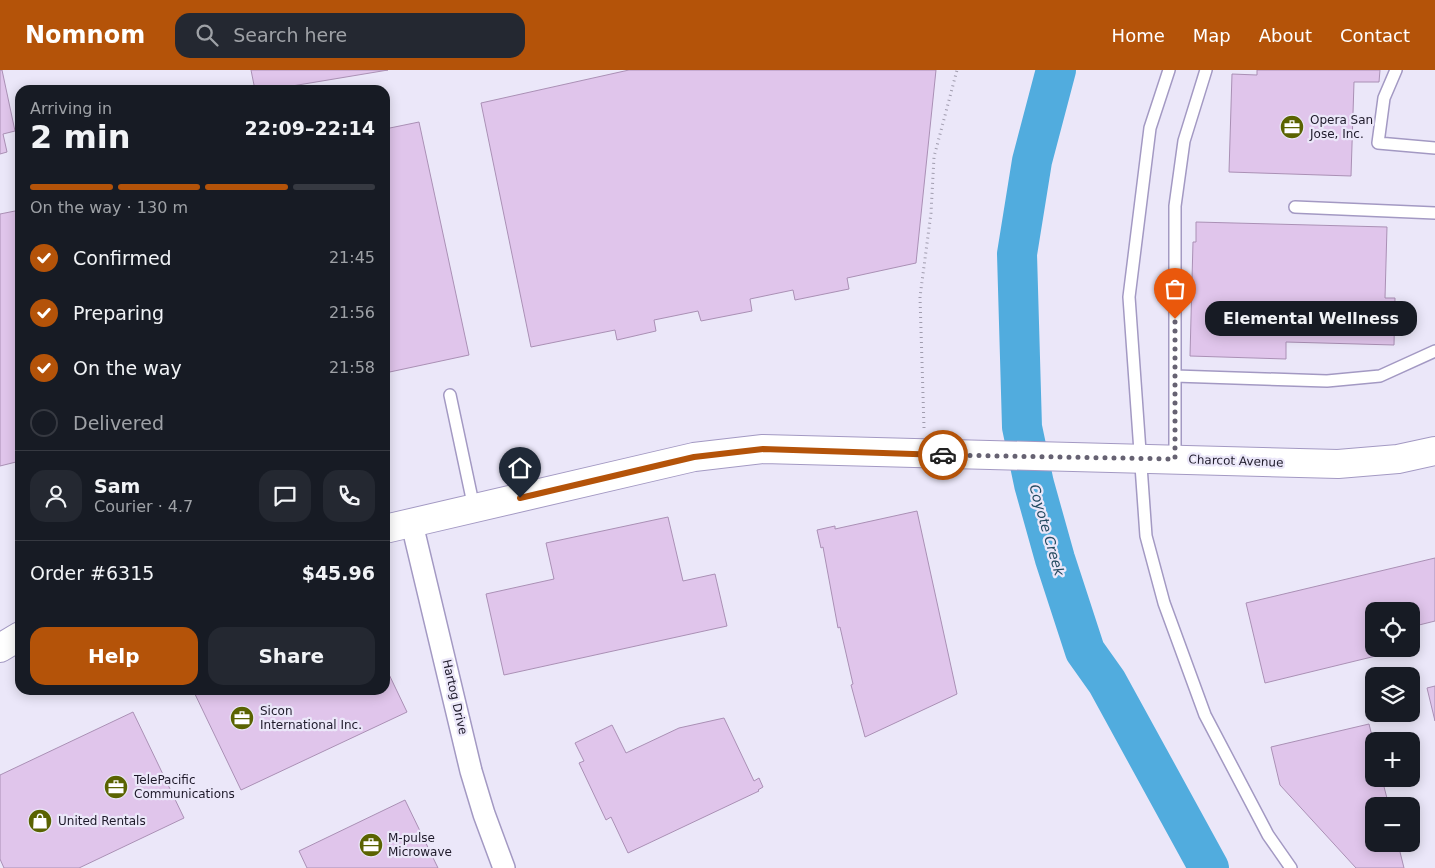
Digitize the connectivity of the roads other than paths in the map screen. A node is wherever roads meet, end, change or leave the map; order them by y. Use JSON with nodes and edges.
{"nodes":[{"id":1,"x":1169,"y":70,"type":"edge"},
{"id":2,"x":1206,"y":70,"type":"edge"},
{"id":3,"x":1396,"y":70,"type":"edge"},
{"id":4,"x":1435,"y":148,"type":"edge"},
{"id":5,"x":1295,"y":208,"type":"dead end"},
{"id":6,"x":1435,"y":213,"type":"edge"},
{"id":7,"x":1435,"y":351,"type":"edge"},
{"id":8,"x":1175,"y":376,"type":"junction"},
{"id":9,"x":450,"y":395,"type":"dead end"},
{"id":10,"x":1435,"y":450,"type":"edge"},
{"id":11,"x":1130,"y":457,"type":"junction"},
{"id":12,"x":1175,"y":459,"type":"junction"},
{"id":13,"x":474,"y":509,"type":"junction"},
{"id":14,"x":412,"y":524,"type":"junction"},
{"id":15,"x":390,"y":528,"type":"edge"},
{"id":16,"x":15,"y":639,"type":"edge"},
{"id":17,"x":0,"y":648,"type":"edge"},
{"id":18,"x":504,"y":868,"type":"edge"},
{"id":19,"x":1291,"y":868,"type":"edge"}],
"edges":[{"from":1,"to":11,"type":"lane"},
{"from":2,"to":8,"type":"lane"},
{"from":3,"to":4,"type":"lane"},
{"from":5,"to":6,"type":"lane"},
{"from":7,"to":8,"type":"lane"},
{"from":8,"to":12,"type":"lane"},
{"from":9,"to":13,"type":"lane"},
{"from":10,"to":12,"type":"street","name":"Charcot Avenue"},
{"from":11,"to":12,"type":"street","name":"Charcot Avenue"},
{"from":11,"to":13,"type":"street","name":"Charcot Avenue"},
{"from":11,"to":19,"type":"lane"},
{"from":13,"to":14,"type":"street","name":"Charcot Avenue"},
{"from":14,"to":15,"type":"street","name":"Charcot Avenue"},
{"from":14,"to":18,"type":"street","name":"Hartog Drive"},
{"from":16,"to":17,"type":"street"}]}
